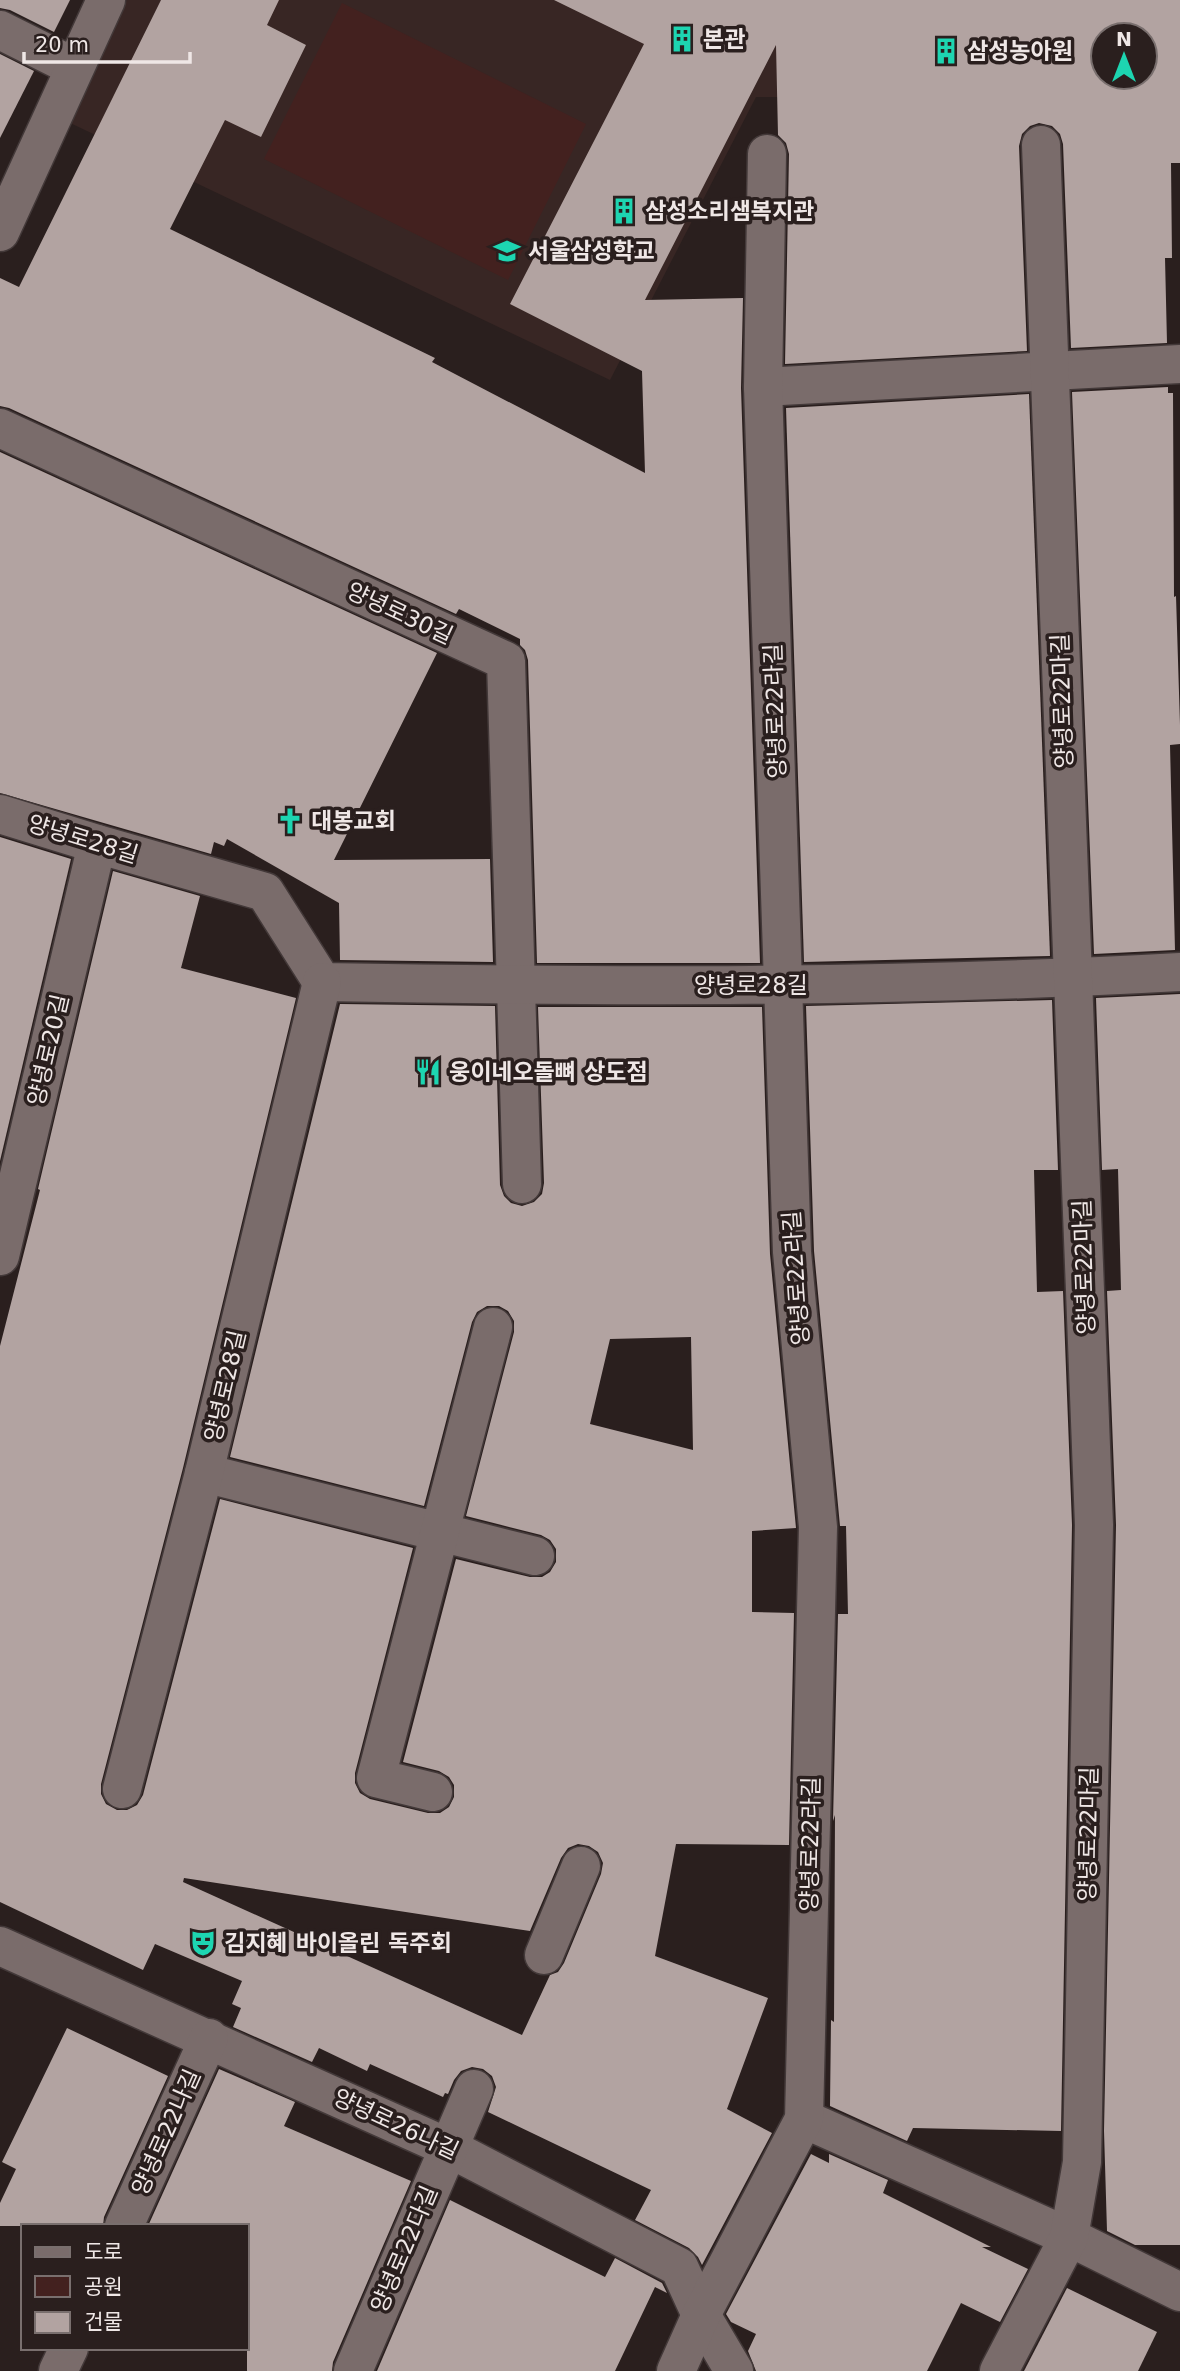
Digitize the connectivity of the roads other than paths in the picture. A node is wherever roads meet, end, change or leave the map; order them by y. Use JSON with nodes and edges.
{"nodes":[{"id":1,"x":106,"y":0,"type":"edge"},
{"id":2,"x":0,"y":30,"type":"edge"},
{"id":3,"x":74,"y":67,"type":"junction"},
{"id":4,"x":1041,"y":145,"type":"dead end"},
{"id":5,"x":767,"y":154,"type":"dead end"},
{"id":6,"x":0,"y":232,"type":"edge"},
{"id":7,"x":1180,"y":364,"type":"edge"},
{"id":8,"x":1048,"y":371,"type":"junction"},
{"id":9,"x":763,"y":387,"type":"junction"},
{"id":10,"x":0,"y":428,"type":"edge"},
{"id":11,"x":0,"y":814,"type":"edge"},
{"id":12,"x":97,"y":844,"type":"junction"},
{"id":13,"x":1180,"y":972,"type":"edge"},
{"id":14,"x":1074,"y":978,"type":"junction"},
{"id":15,"x":322,"y":982,"type":"junction"},
{"id":16,"x":517,"y":986,"type":"junction"},
{"id":17,"x":784,"y":986,"type":"junction"},
{"id":18,"x":522,"y":1184,"type":"dead end"},
{"id":19,"x":0,"y":1256,"type":"edge"},
{"id":20,"x":493,"y":1326,"type":"dead end"},
{"id":21,"x":204,"y":1473,"type":"junction"},
{"id":22,"x":438,"y":1532,"type":"junction"},
{"id":23,"x":535,"y":1556,"type":"dead end"},
{"id":24,"x":122,"y":1789,"type":"dead end"},
{"id":25,"x":433,"y":1792,"type":"dead end"},
{"id":26,"x":581,"y":1866,"type":"dead end"},
{"id":27,"x":0,"y":1946,"type":"edge"},
{"id":28,"x":544,"y":1955,"type":"dead end"},
{"id":29,"x":209,"y":2038,"type":"junction"},
{"id":30,"x":474,"y":2089,"type":"dead end"},
{"id":31,"x":803,"y":2119,"type":"junction"},
{"id":32,"x":447,"y":2147,"type":"junction"},
{"id":33,"x":125,"y":2224,"type":"edge"},
{"id":34,"x":1069,"y":2237,"type":"junction"},
{"id":35,"x":1180,"y":2292,"type":"edge"},
{"id":36,"x":701,"y":2315,"type":"junction"},
{"id":37,"x":68,"y":2350,"type":"edge"},
{"id":38,"x":58,"y":2371,"type":"edge"},
{"id":39,"x":353,"y":2371,"type":"edge"},
{"id":40,"x":676,"y":2371,"type":"edge"},
{"id":41,"x":734,"y":2371,"type":"edge"},
{"id":42,"x":999,"y":2371,"type":"edge"}],
"edges":[{"from":1,"to":3,"type":"street"},
{"from":2,"to":3,"type":"street"},
{"from":3,"to":6,"type":"street"},
{"from":4,"to":8,"type":"street","name":"양녕로22마길"},
{"from":5,"to":9,"type":"street","name":"양녕로22라길"},
{"from":7,"to":8,"type":"street"},
{"from":8,"to":9,"type":"street"},
{"from":8,"to":14,"type":"street","name":"양녕로22마길"},
{"from":9,"to":17,"type":"street","name":"양녕로22라길"},
{"from":10,"to":16,"type":"street","name":"양녕로30길"},
{"from":11,"to":12,"type":"street","name":"양녕로28길"},
{"from":12,"to":15,"type":"street","name":"양녕로28길"},
{"from":12,"to":19,"type":"street","name":"양녕로20길"},
{"from":13,"to":14,"type":"street","name":"양녕로28길"},
{"from":14,"to":17,"type":"street","name":"양녕로28길"},
{"from":14,"to":34,"type":"street","name":"양녕로22마길"},
{"from":15,"to":16,"type":"street","name":"양녕로28길"},
{"from":15,"to":21,"type":"street","name":"양녕로28길"},
{"from":16,"to":17,"type":"street","name":"양녕로28길"},
{"from":16,"to":18,"type":"street"},
{"from":17,"to":31,"type":"street","name":"양녕로22라길"},
{"from":20,"to":22,"type":"street"},
{"from":21,"to":22,"type":"street"},
{"from":21,"to":24,"type":"street","name":"양녕로28길"},
{"from":22,"to":23,"type":"street"},
{"from":22,"to":25,"type":"street"},
{"from":26,"to":28,"type":"street"},
{"from":27,"to":29,"type":"street","name":"양녕로26나길"},
{"from":29,"to":32,"type":"street","name":"양녕로26나길"},
{"from":29,"to":33,"type":"street","name":"양녕로22나길"},
{"from":30,"to":32,"type":"street","name":"양녕로22다길"},
{"from":31,"to":34,"type":"street"},
{"from":31,"to":36,"type":"street","name":"양녕로22라길"},
{"from":32,"to":36,"type":"street","name":"양녕로26나길"},
{"from":32,"to":39,"type":"street","name":"양녕로22다길"},
{"from":34,"to":35,"type":"street"},
{"from":34,"to":42,"type":"street","name":"양녕로22마길"},
{"from":36,"to":40,"type":"street","name":"양녕로22라길"},
{"from":36,"to":41,"type":"street","name":"양녕로26나길"},
{"from":37,"to":38,"type":"street"}]}
